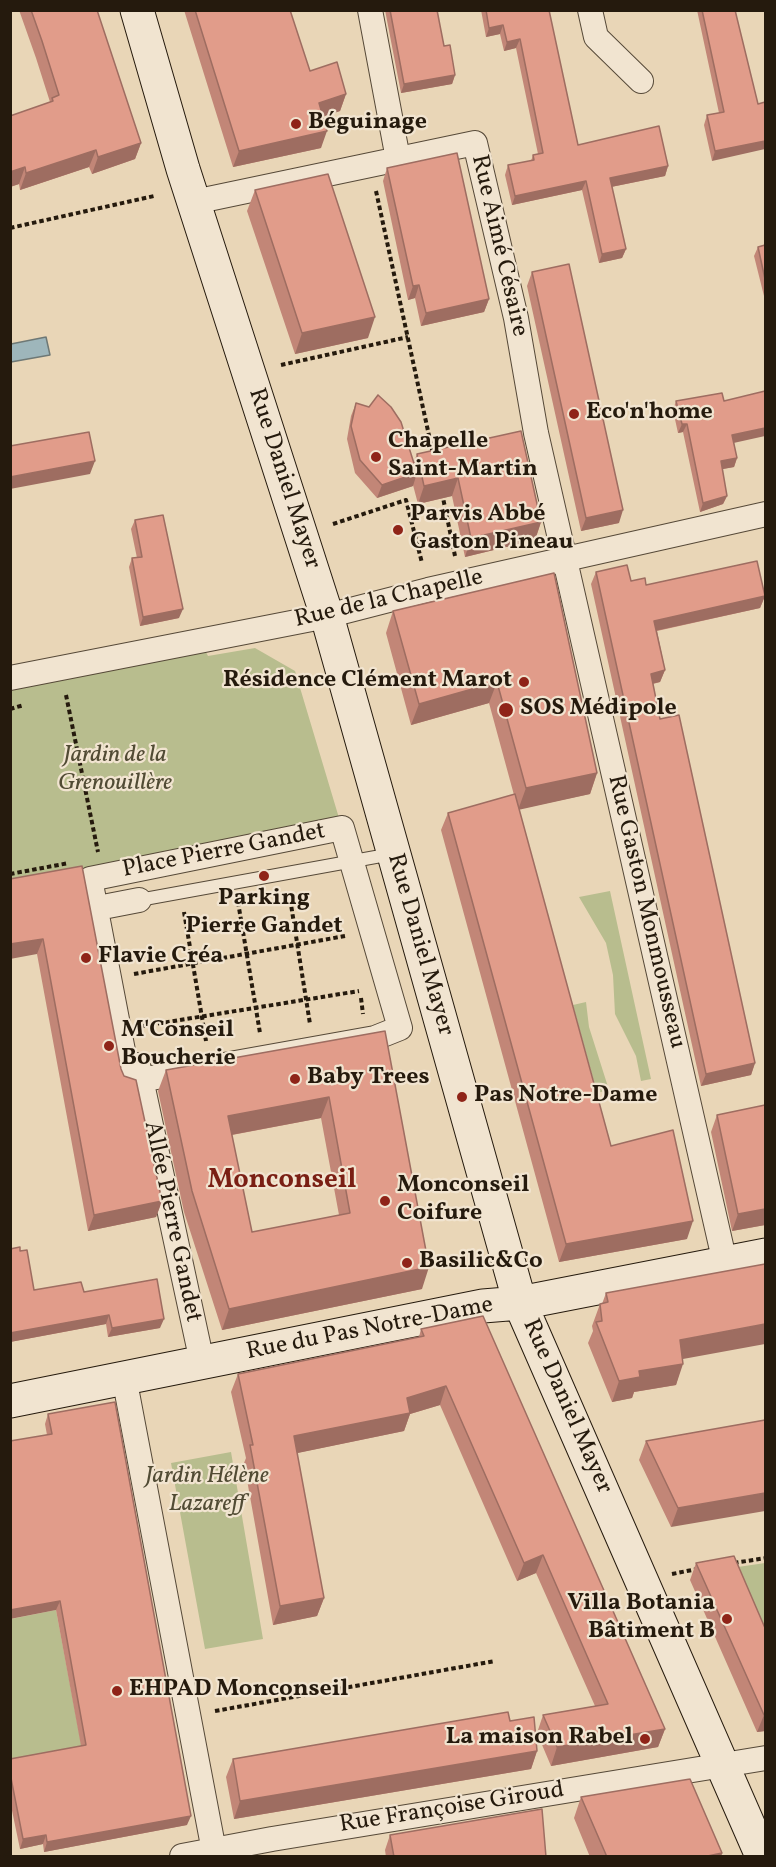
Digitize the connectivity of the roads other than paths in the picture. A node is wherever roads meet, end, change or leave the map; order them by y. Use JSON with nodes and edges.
{"nodes":[{"id":1,"x":137,"y":10,"type":"edge"},
{"id":2,"x":369,"y":10,"type":"edge"},
{"id":3,"x":590,"y":10,"type":"edge"},
{"id":4,"x":641,"y":81,"type":"dead end"},
{"id":5,"x":398,"y":159,"type":"junction"},
{"id":6,"x":194,"y":202,"type":"junction"},
{"id":7,"x":765,"y":514,"type":"edge"},
{"id":8,"x":565,"y":560,"type":"junction"},
{"id":9,"x":327,"y":616,"type":"junction"},
{"id":10,"x":10,"y":678,"type":"edge"},
{"id":11,"x":393,"y":854,"type":"junction"},
{"id":12,"x":351,"y":861,"type":"junction"},
{"id":13,"x":102,"y":876,"type":"junction"},
{"id":14,"x":139,"y":900,"type":"joint"},
{"id":15,"x":108,"y":906,"type":"junction"},
{"id":16,"x":141,"y":1081,"type":"junction"},
{"id":17,"x":765,"y":1255,"type":"edge"},
{"id":18,"x":725,"y":1263,"type":"junction"},
{"id":19,"x":520,"y":1304,"type":"junction"},
{"id":20,"x":202,"y":1362,"type":"junction"},
{"id":21,"x":124,"y":1377,"type":"junction"},
{"id":22,"x":10,"y":1401,"type":"edge"},
{"id":23,"x":765,"y":1758,"type":"edge"},
{"id":24,"x":723,"y":1766,"type":"junction"},
{"id":25,"x":214,"y":1851,"type":"junction"},
{"id":26,"x":182,"y":1857,"type":"edge"},
{"id":27,"x":762,"y":1857,"type":"edge"}],
"edges":[{"from":1,"to":6,"type":"main road","name":"Rue Daniel Mayer"},
{"from":2,"to":5,"type":"street"},
{"from":3,"to":4,"type":"street"},
{"from":5,"to":6,"type":"street","name":"Rue Aimé Césaire"},
{"from":5,"to":8,"type":"street","name":"Rue Aimé Césaire"},
{"from":6,"to":9,"type":"main road","name":"Rue Daniel Mayer"},
{"from":7,"to":8,"type":"street","name":"Rue de la Chapelle"},
{"from":8,"to":9,"type":"street","name":"Rue de la Chapelle"},
{"from":8,"to":18,"type":"street","name":"Rue Gaston Monmousseau"},
{"from":9,"to":10,"type":"street","name":"Rue de la Chapelle"},
{"from":9,"to":11,"type":"main road","name":"Rue Daniel Mayer"},
{"from":11,"to":12,"type":"lane"},
{"from":11,"to":19,"type":"main road","name":"Rue Daniel Mayer"},
{"from":12,"to":13,"type":"street","name":"Place Pierre Gandet"},
{"from":12,"to":14,"type":"lane"},
{"from":12,"to":16,"type":"street","name":"Place Pierre Gandet"},
{"from":13,"to":15,"type":"street","name":"Place Pierre Gandet"},
{"from":13,"to":16,"type":"street","name":"Place Pierre Gandet"},
{"from":14,"to":15,"type":"street","name":"Place Pierre Gandet"},
{"from":15,"to":16,"type":"street","name":"Place Pierre Gandet"},
{"from":16,"to":20,"type":"street","name":"Allée Pierre Gandet"},
{"from":17,"to":18,"type":"main road","name":"Rue du Pas Notre-Dame"},
{"from":18,"to":19,"type":"main road","name":"Rue du Pas Notre-Dame"},
{"from":19,"to":20,"type":"main road","name":"Rue du Pas Notre-Dame"},
{"from":19,"to":24,"type":"main road","name":"Rue Daniel Mayer"},
{"from":20,"to":21,"type":"main road","name":"Rue du Pas Notre-Dame"},
{"from":21,"to":22,"type":"main road","name":"Rue du Pas Notre-Dame"},
{"from":21,"to":25,"type":"street"},
{"from":23,"to":24,"type":"street","name":"Rue Françoise Giroud"},
{"from":24,"to":25,"type":"street","name":"Rue Françoise Giroud"},
{"from":24,"to":27,"type":"main road","name":"Rue Daniel Mayer"},
{"from":25,"to":26,"type":"street","name":"Rue Françoise Giroud"}]}
